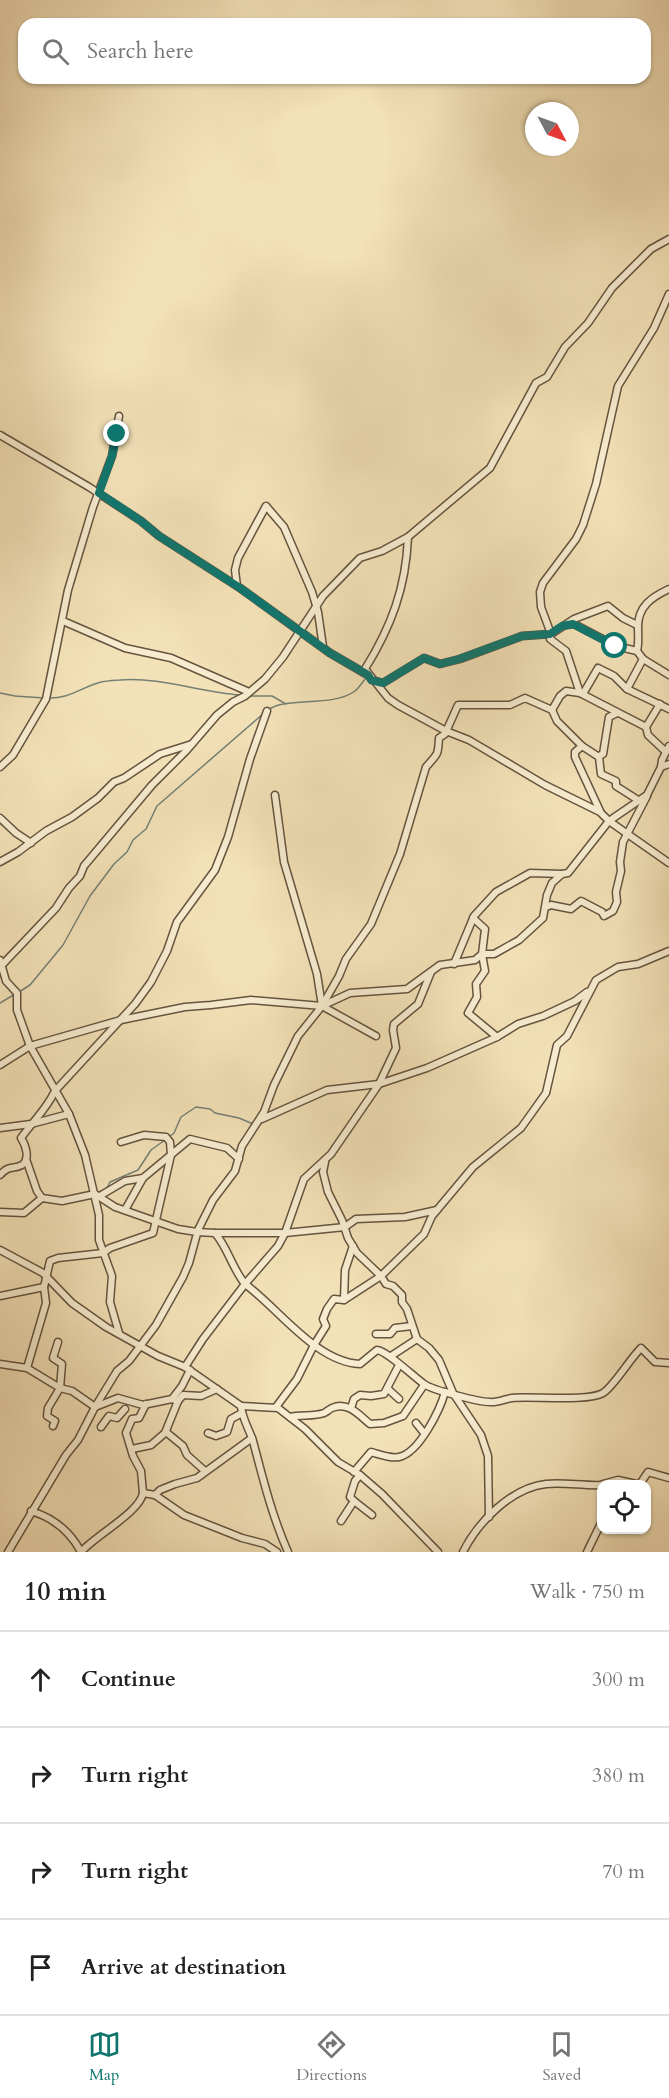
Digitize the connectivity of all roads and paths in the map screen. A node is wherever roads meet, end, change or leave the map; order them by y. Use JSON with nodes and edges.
{"nodes":[{"id":1,"x":669,"y":238,"type":"edge"},
{"id":2,"x":669,"y":294,"type":"edge"},
{"id":3,"x":119,"y":416,"type":"dead end"},
{"id":4,"x":0,"y":435,"type":"edge"},
{"id":5,"x":99,"y":493,"type":"junction"},
{"id":6,"x":408,"y":537,"type":"junction"},
{"id":7,"x":237,"y":586,"type":"junction"},
{"id":8,"x":669,"y":589,"type":"edge"},
{"id":9,"x":316,"y":606,"type":"junction"},
{"id":10,"x":63,"y":621,"type":"junction"},
{"id":11,"x":638,"y":625,"type":"junction"},
{"id":12,"x":562,"y":626,"type":"junction"},
{"id":13,"x":300,"y":631,"type":"junction"},
{"id":14,"x":550,"y":634,"type":"junction"},
{"id":15,"x":322,"y":648,"type":"junction"},
{"id":16,"x":637,"y":651,"type":"junction"},
{"id":17,"x":643,"y":659,"type":"junction"},
{"id":18,"x":669,"y":673,"type":"edge"},
{"id":19,"x":370,"y":677,"type":"junction"},
{"id":20,"x":627,"y":689,"type":"junction"},
{"id":21,"x":249,"y":692,"type":"junction"},
{"id":22,"x":582,"y":694,"type":"junction"},
{"id":23,"x":660,"y":704,"type":"junction"},
{"id":24,"x":668,"y":708,"type":"edge"},
{"id":25,"x":552,"y":710,"type":"junction"},
{"id":26,"x":267,"y":711,"type":"dead end"},
{"id":27,"x":617,"y":713,"type":"junction"},
{"id":28,"x":645,"y":728,"type":"junction"},
{"id":29,"x":446,"y":731,"type":"junction"},
{"id":30,"x":192,"y":744,"type":"junction"},
{"id":31,"x":582,"y":746,"type":"junction"},
{"id":32,"x":668,"y":749,"type":"edge"},
{"id":33,"x":599,"y":756,"type":"junction"},
{"id":34,"x":669,"y":764,"type":"edge"},
{"id":35,"x":661,"y":766,"type":"junction"},
{"id":36,"x":0,"y":767,"type":"edge"},
{"id":37,"x":275,"y":795,"type":"dead end"},
{"id":38,"x":647,"y":795,"type":"junction"},
{"id":39,"x":638,"y":800,"type":"junction"},
{"id":40,"x":600,"y":812,"type":"junction"},
{"id":41,"x":0,"y":818,"type":"edge"},
{"id":42,"x":609,"y":820,"type":"junction"},
{"id":43,"x":628,"y":833,"type":"junction"},
{"id":44,"x":31,"y":843,"type":"junction"},
{"id":45,"x":0,"y":862,"type":"edge"},
{"id":46,"x":669,"y":863,"type":"edge"},
{"id":47,"x":562,"y":874,"type":"junction"},
{"id":48,"x":546,"y":907,"type":"junction"},
{"id":49,"x":473,"y":918,"type":"junction"},
{"id":50,"x":669,"y":951,"type":"edge"},
{"id":51,"x":482,"y":954,"type":"junction"},
{"id":52,"x":1,"y":962,"type":"edge"},
{"id":53,"x":454,"y":964,"type":"junction"},
{"id":54,"x":432,"y":971,"type":"junction"},
{"id":55,"x":590,"y":989,"type":"junction"},
{"id":56,"x":322,"y":1006,"type":"junction"},
{"id":57,"x":121,"y":1020,"type":"junction"},
{"id":58,"x":376,"y":1036,"type":"dead end"},
{"id":59,"x":496,"y":1037,"type":"junction"},
{"id":60,"x":30,"y":1046,"type":"junction"},
{"id":61,"x":0,"y":1065,"type":"edge"},
{"id":62,"x":379,"y":1084,"type":"junction"},
{"id":63,"x":55,"y":1091,"type":"junction"},
{"id":64,"x":69,"y":1114,"type":"junction"},
{"id":65,"x":259,"y":1121,"type":"junction"},
{"id":66,"x":31,"y":1124,"type":"junction"},
{"id":67,"x":0,"y":1128,"type":"edge"},
{"id":68,"x":121,"y":1142,"type":"dead end"},
{"id":69,"x":171,"y":1155,"type":"junction"},
{"id":70,"x":26,"y":1159,"type":"junction"},
{"id":71,"x":238,"y":1159,"type":"junction"},
{"id":72,"x":325,"y":1161,"type":"junction"},
{"id":73,"x":0,"y":1175,"type":"edge"},
{"id":74,"x":143,"y":1178,"type":"junction"},
{"id":75,"x":97,"y":1196,"type":"junction"},
{"id":76,"x":42,"y":1198,"type":"junction"},
{"id":77,"x":125,"y":1210,"type":"junction"},
{"id":78,"x":437,"y":1210,"type":"junction"},
{"id":79,"x":0,"y":1212,"type":"edge"},
{"id":80,"x":156,"y":1221,"type":"junction"},
{"id":81,"x":345,"y":1227,"type":"junction"},
{"id":82,"x":197,"y":1232,"type":"junction"},
{"id":83,"x":215,"y":1233,"type":"junction"},
{"id":84,"x":285,"y":1233,"type":"junction"},
{"id":85,"x":353,"y":1246,"type":"junction"},
{"id":86,"x":2,"y":1249,"type":"edge"},
{"id":87,"x":103,"y":1253,"type":"junction"},
{"id":88,"x":46,"y":1276,"type":"junction"},
{"id":89,"x":381,"y":1276,"type":"junction"},
{"id":90,"x":245,"y":1284,"type":"junction"},
{"id":91,"x":44,"y":1287,"type":"junction"},
{"id":92,"x":0,"y":1296,"type":"edge"},
{"id":93,"x":344,"y":1300,"type":"junction"},
{"id":94,"x":412,"y":1326,"type":"junction"},
{"id":95,"x":120,"y":1334,"type":"junction"},
{"id":96,"x":376,"y":1334,"type":"dead end"},
{"id":97,"x":417,"y":1339,"type":"junction"},
{"id":98,"x":57,"y":1342,"type":"dead end"},
{"id":99,"x":314,"y":1345,"type":"junction"},
{"id":100,"x":141,"y":1346,"type":"junction"},
{"id":101,"x":391,"y":1356,"type":"junction"},
{"id":102,"x":669,"y":1363,"type":"edge"},
{"id":103,"x":0,"y":1364,"type":"edge"},
{"id":104,"x":399,"y":1365,"type":"junction"},
{"id":105,"x":27,"y":1368,"type":"junction"},
{"id":106,"x":187,"y":1369,"type":"junction"},
{"id":107,"x":424,"y":1385,"type":"junction"},
{"id":108,"x":60,"y":1388,"type":"junction"},
{"id":109,"x":217,"y":1389,"type":"junction"},
{"id":110,"x":387,"y":1389,"type":"junction"},
{"id":111,"x":445,"y":1392,"type":"junction"},
{"id":112,"x":453,"y":1393,"type":"junction"},
{"id":113,"x":175,"y":1400,"type":"junction"},
{"id":114,"x":399,"y":1400,"type":"dead end"},
{"id":115,"x":106,"y":1404,"type":"junction"},
{"id":116,"x":146,"y":1404,"type":"junction"},
{"id":117,"x":241,"y":1406,"type":"junction"},
{"id":118,"x":95,"y":1407,"type":"junction"},
{"id":119,"x":276,"y":1407,"type":"junction"},
{"id":120,"x":351,"y":1408,"type":"junction"},
{"id":121,"x":125,"y":1409,"type":"dead end"},
{"id":122,"x":242,"y":1413,"type":"junction"},
{"id":123,"x":110,"y":1416,"type":"junction"},
{"id":124,"x":290,"y":1417,"type":"junction"},
{"id":125,"x":416,"y":1424,"type":"dead end"},
{"id":126,"x":53,"y":1426,"type":"dead end"},
{"id":127,"x":101,"y":1427,"type":"dead end"},
{"id":128,"x":166,"y":1432,"type":"junction"},
{"id":129,"x":208,"y":1433,"type":"dead end"},
{"id":130,"x":424,"y":1433,"type":"junction"},
{"id":131,"x":252,"y":1438,"type":"junction"},
{"id":132,"x":132,"y":1449,"type":"junction"},
{"id":133,"x":205,"y":1471,"type":"junction"},
{"id":134,"x":357,"y":1474,"type":"junction"},
{"id":135,"x":669,"y":1478,"type":"edge"},
{"id":136,"x":642,"y":1480,"type":"edge"},
{"id":137,"x":597,"y":1485,"type":"edge"},
{"id":138,"x":143,"y":1493,"type":"junction"},
{"id":139,"x":155,"y":1495,"type":"junction"},
{"id":140,"x":354,"y":1501,"type":"junction"},
{"id":141,"x":31,"y":1511,"type":"junction"},
{"id":142,"x":372,"y":1515,"type":"dead end"},
{"id":143,"x":489,"y":1516,"type":"junction"},
{"id":144,"x":341,"y":1521,"type":"dead end"},
{"id":145,"x":597,"y":1531,"type":"edge"},
{"id":146,"x":8,"y":1552,"type":"edge"},
{"id":147,"x":81,"y":1552,"type":"edge"},
{"id":148,"x":277,"y":1552,"type":"edge"},
{"id":149,"x":288,"y":1552,"type":"edge"},
{"id":150,"x":438,"y":1552,"type":"edge"},
{"id":151,"x":463,"y":1552,"type":"edge"},
{"id":152,"x":587,"y":1552,"type":"edge"}],
"edges":[{"from":1,"to":6,"type":"street"},
{"from":2,"to":14,"type":"street"},
{"from":3,"to":5,"type":"street"},
{"from":4,"to":5,"type":"street"},
{"from":5,"to":7,"type":"street"},
{"from":5,"to":10,"type":"street"},
{"from":6,"to":9,"type":"street"},
{"from":6,"to":19,"type":"street"},
{"from":7,"to":9,"type":"street"},
{"from":7,"to":13,"type":"street"},
{"from":8,"to":11,"type":"street"},
{"from":9,"to":13,"type":"street"},
{"from":9,"to":15,"type":"street"},
{"from":10,"to":21,"type":"street"},
{"from":10,"to":36,"type":"street"},
{"from":11,"to":12,"type":"street"},
{"from":11,"to":16,"type":"street"},
{"from":12,"to":14,"type":"street"},
{"from":12,"to":16,"type":"street"},
{"from":13,"to":15,"type":"street"},
{"from":13,"to":21,"type":"street"},
{"from":14,"to":19,"type":"street"},
{"from":14,"to":22,"type":"street"},
{"from":15,"to":19,"type":"street"},
{"from":16,"to":17,"type":"street"},
{"from":17,"to":18,"type":"street"},
{"from":17,"to":20,"type":"street"},
{"from":19,"to":29,"type":"street"},
{"from":20,"to":22,"type":"street"},
{"from":20,"to":23,"type":"street"},
{"from":21,"to":30,"type":"street"},
{"from":22,"to":25,"type":"street"},
{"from":22,"to":27,"type":"street"},
{"from":23,"to":24,"type":"street"},
{"from":23,"to":28,"type":"street"},
{"from":25,"to":29,"type":"street"},
{"from":25,"to":31,"type":"street"},
{"from":26,"to":57,"type":"street"},
{"from":27,"to":28,"type":"street"},
{"from":27,"to":33,"type":"street"},
{"from":28,"to":32,"type":"street"},
{"from":29,"to":40,"type":"street"},
{"from":29,"to":56,"type":"street"},
{"from":30,"to":44,"type":"street"},
{"from":30,"to":52,"type":"street"},
{"from":31,"to":33,"type":"street"},
{"from":31,"to":40,"type":"street"},
{"from":32,"to":35,"type":"street"},
{"from":33,"to":39,"type":"street"},
{"from":34,"to":35,"type":"street"},
{"from":35,"to":38,"type":"street"},
{"from":37,"to":56,"type":"street"},
{"from":38,"to":39,"type":"street"},
{"from":38,"to":43,"type":"street"},
{"from":39,"to":42,"type":"street"},
{"from":40,"to":42,"type":"street"},
{"from":41,"to":44,"type":"street"},
{"from":42,"to":43,"type":"street"},
{"from":42,"to":47,"type":"street"},
{"from":43,"to":46,"type":"street"},
{"from":43,"to":48,"type":"street"},
{"from":44,"to":45,"type":"street"},
{"from":47,"to":48,"type":"street"},
{"from":47,"to":49,"type":"street"},
{"from":48,"to":51,"type":"street"},
{"from":49,"to":51,"type":"street"},
{"from":49,"to":53,"type":"street"},
{"from":50,"to":55,"type":"street"},
{"from":51,"to":53,"type":"street"},
{"from":51,"to":59,"type":"street"},
{"from":52,"to":60,"type":"street"},
{"from":53,"to":54,"type":"street"},
{"from":54,"to":56,"type":"street"},
{"from":54,"to":62,"type":"street"},
{"from":55,"to":59,"type":"street"},
{"from":55,"to":78,"type":"street"},
{"from":56,"to":57,"type":"street"},
{"from":56,"to":58,"type":"street"},
{"from":56,"to":65,"type":"street"},
{"from":57,"to":60,"type":"street"},
{"from":57,"to":63,"type":"street"},
{"from":59,"to":62,"type":"street"},
{"from":60,"to":61,"type":"street"},
{"from":60,"to":63,"type":"street"},
{"from":62,"to":65,"type":"street"},
{"from":62,"to":72,"type":"street"},
{"from":63,"to":64,"type":"street"},
{"from":63,"to":66,"type":"street"},
{"from":64,"to":66,"type":"street"},
{"from":64,"to":75,"type":"street"},
{"from":65,"to":71,"type":"street"},
{"from":66,"to":67,"type":"street"},
{"from":66,"to":70,"type":"street"},
{"from":68,"to":69,"type":"street"},
{"from":69,"to":71,"type":"street"},
{"from":69,"to":74,"type":"street"},
{"from":69,"to":80,"type":"street"},
{"from":70,"to":73,"type":"street"},
{"from":70,"to":76,"type":"street"},
{"from":71,"to":82,"type":"street"},
{"from":72,"to":81,"type":"street"},
{"from":72,"to":84,"type":"street"},
{"from":74,"to":75,"type":"street"},
{"from":74,"to":77,"type":"street"},
{"from":75,"to":76,"type":"street"},
{"from":75,"to":77,"type":"street"},
{"from":75,"to":87,"type":"street"},
{"from":76,"to":79,"type":"street"},
{"from":77,"to":80,"type":"street"},
{"from":78,"to":81,"type":"street"},
{"from":78,"to":89,"type":"street"},
{"from":80,"to":82,"type":"street"},
{"from":80,"to":87,"type":"street"},
{"from":81,"to":84,"type":"street"},
{"from":81,"to":85,"type":"street"},
{"from":82,"to":83,"type":"street"},
{"from":82,"to":100,"type":"street"},
{"from":83,"to":84,"type":"street"},
{"from":83,"to":90,"type":"street"},
{"from":84,"to":90,"type":"street"},
{"from":85,"to":89,"type":"street"},
{"from":85,"to":93,"type":"street"},
{"from":86,"to":88,"type":"street"},
{"from":87,"to":88,"type":"street"},
{"from":87,"to":95,"type":"street"},
{"from":88,"to":91,"type":"street"},
{"from":88,"to":95,"type":"street"},
{"from":89,"to":93,"type":"street"},
{"from":89,"to":94,"type":"street"},
{"from":90,"to":99,"type":"street"},
{"from":90,"to":106,"type":"street"},
{"from":91,"to":92,"type":"street"},
{"from":91,"to":105,"type":"street"},
{"from":93,"to":99,"type":"street"},
{"from":94,"to":96,"type":"street"},
{"from":94,"to":97,"type":"street"},
{"from":95,"to":100,"type":"street"},
{"from":97,"to":101,"type":"street"},
{"from":97,"to":112,"type":"street"},
{"from":98,"to":108,"type":"street"},
{"from":99,"to":101,"type":"street"},
{"from":99,"to":119,"type":"street"},
{"from":100,"to":106,"type":"street"},
{"from":100,"to":118,"type":"street"},
{"from":101,"to":104,"type":"street"},
{"from":102,"to":112,"type":"street"},
{"from":103,"to":105,"type":"street"},
{"from":104,"to":107,"type":"street"},
{"from":104,"to":110,"type":"street"},
{"from":105,"to":108,"type":"street"},
{"from":106,"to":109,"type":"street"},
{"from":106,"to":113,"type":"street"},
{"from":107,"to":111,"type":"street"},
{"from":107,"to":120,"type":"street"},
{"from":108,"to":118,"type":"street"},
{"from":108,"to":126,"type":"street"},
{"from":109,"to":113,"type":"street"},
{"from":109,"to":117,"type":"street"},
{"from":110,"to":114,"type":"street"},
{"from":110,"to":120,"type":"street"},
{"from":111,"to":112,"type":"street"},
{"from":111,"to":130,"type":"street"},
{"from":112,"to":143,"type":"street"},
{"from":113,"to":116,"type":"street"},
{"from":113,"to":128,"type":"street"},
{"from":115,"to":116,"type":"street"},
{"from":115,"to":118,"type":"street"},
{"from":115,"to":123,"type":"street"},
{"from":116,"to":132,"type":"street"},
{"from":117,"to":119,"type":"street"},
{"from":117,"to":122,"type":"street"},
{"from":118,"to":141,"type":"street"},
{"from":119,"to":124,"type":"street"},
{"from":120,"to":124,"type":"street"},
{"from":121,"to":123,"type":"street"},
{"from":122,"to":129,"type":"street"},
{"from":122,"to":131,"type":"street"},
{"from":123,"to":127,"type":"street"},
{"from":124,"to":134,"type":"street"},
{"from":125,"to":130,"type":"street"},
{"from":128,"to":132,"type":"street"},
{"from":128,"to":133,"type":"street"},
{"from":130,"to":134,"type":"street"},
{"from":131,"to":133,"type":"street"},
{"from":131,"to":149,"type":"street"},
{"from":132,"to":138,"type":"street"},
{"from":133,"to":139,"type":"street"},
{"from":134,"to":140,"type":"street"},
{"from":134,"to":150,"type":"street"},
{"from":135,"to":136,"type":"street"},
{"from":137,"to":143,"type":"street"},
{"from":138,"to":139,"type":"street"},
{"from":138,"to":147,"type":"street"},
{"from":139,"to":148,"type":"street"},
{"from":140,"to":142,"type":"street"},
{"from":140,"to":144,"type":"street"},
{"from":141,"to":146,"type":"street"},
{"from":141,"to":147,"type":"street"},
{"from":143,"to":151,"type":"street"},
{"from":145,"to":152,"type":"street"}]}
